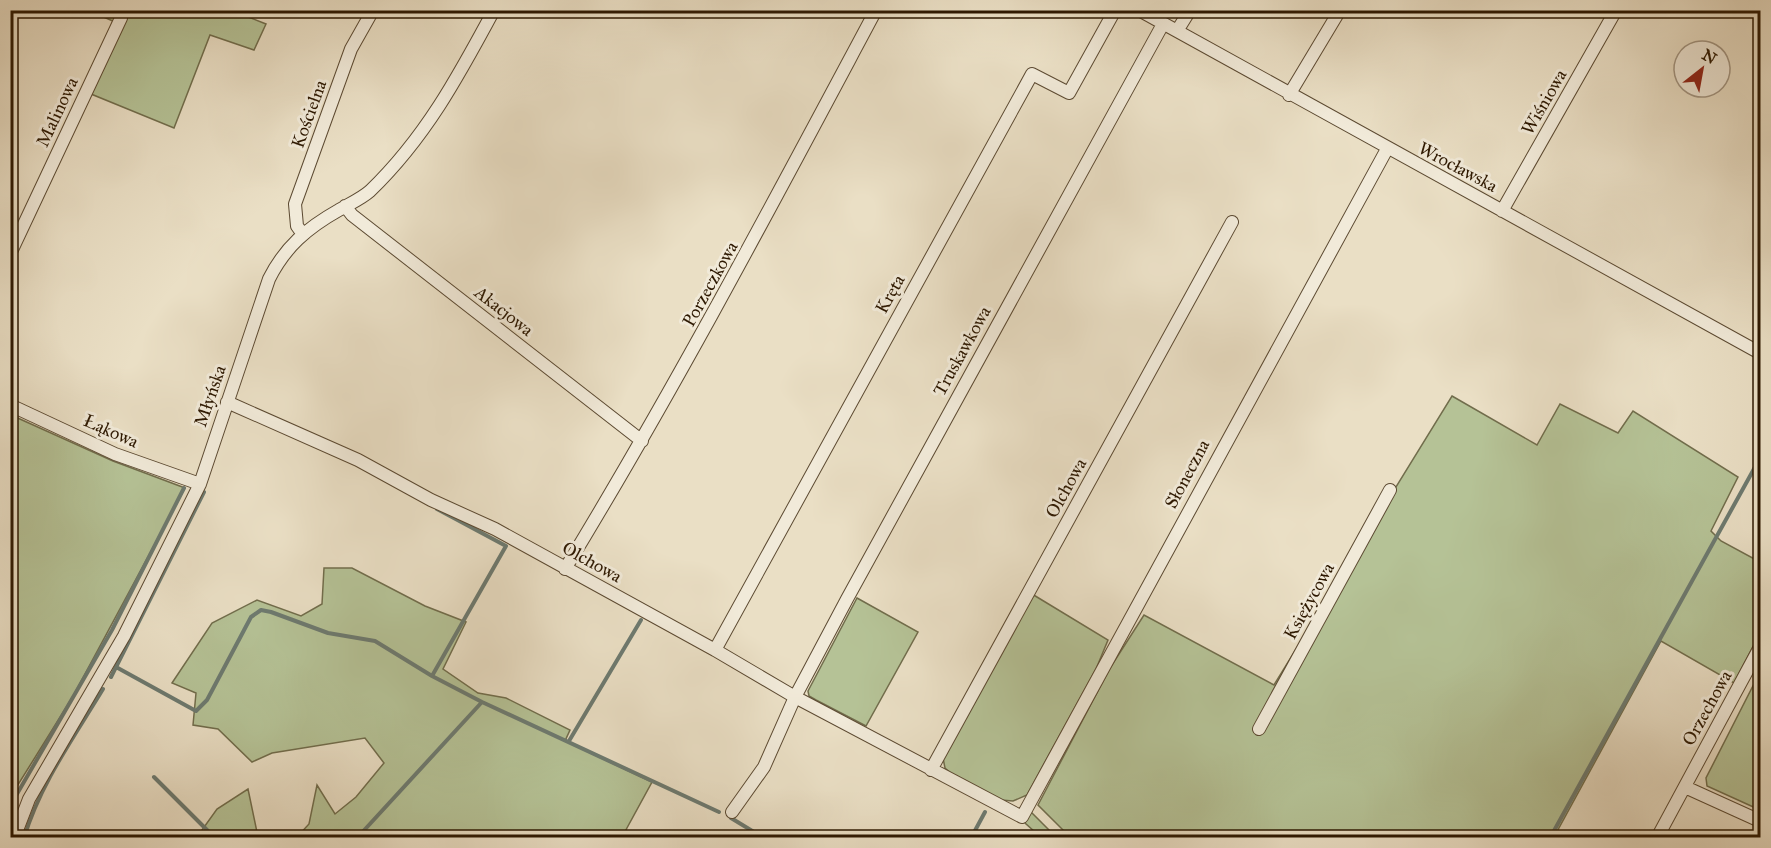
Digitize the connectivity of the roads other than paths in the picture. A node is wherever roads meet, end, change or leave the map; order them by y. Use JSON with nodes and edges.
{"nodes":[{"id":1,"x":373,"y":10,"type":"edge"},
{"id":2,"x":494,"y":10,"type":"edge"},
{"id":3,"x":876,"y":10,"type":"edge"},
{"id":4,"x":1115,"y":10,"type":"edge"},
{"id":5,"x":1139,"y":10,"type":"edge"},
{"id":6,"x":1190,"y":10,"type":"edge"},
{"id":7,"x":1340,"y":10,"type":"edge"},
{"id":8,"x":1616,"y":10,"type":"edge"},
{"id":9,"x":121,"y":18,"type":"dead end"},
{"id":10,"x":1163,"y":24,"type":"junction"},
{"id":11,"x":1177,"y":31,"type":"junction"},
{"id":12,"x":1289,"y":95,"type":"junction"},
{"id":13,"x":1387,"y":149,"type":"junction"},
{"id":14,"x":345,"y":206,"type":"junction"},
{"id":15,"x":1502,"y":211,"type":"junction"},
{"id":16,"x":1232,"y":222,"type":"dead end"},
{"id":17,"x":302,"y":233,"type":"junction"},
{"id":18,"x":10,"y":254,"type":"edge"},
{"id":19,"x":1761,"y":353,"type":"edge"},
{"id":20,"x":227,"y":402,"type":"junction"},
{"id":21,"x":10,"y":405,"type":"edge"},
{"id":22,"x":642,"y":441,"type":"junction"},
{"id":23,"x":200,"y":484,"type":"junction"},
{"id":24,"x":1390,"y":490,"type":"dead end"},
{"id":25,"x":565,"y":568,"type":"junction"},
{"id":26,"x":1761,"y":646,"type":"edge"},
{"id":27,"x":715,"y":650,"type":"junction"},
{"id":28,"x":795,"y":697,"type":"junction"},
{"id":29,"x":1259,"y":729,"type":"dead end"},
{"id":30,"x":931,"y":770,"type":"junction"},
{"id":31,"x":1685,"y":787,"type":"junction"},
{"id":32,"x":732,"y":812,"type":"dead end"},
{"id":33,"x":1022,"y":816,"type":"joint"},
{"id":34,"x":1761,"y":821,"type":"edge"},
{"id":35,"x":14,"y":837,"type":"edge"},
{"id":36,"x":1657,"y":837,"type":"edge"}],
"edges":[{"from":1,"to":17,"type":"street","name":"Kościelna"},
{"from":2,"to":14,"type":"street","name":"Młyńska"},
{"from":3,"to":22,"type":"street","name":"Porzeczkowa"},
{"from":4,"to":27,"type":"street","name":"Kręta"},
{"from":5,"to":10,"type":"street","name":"Wrocławska"},
{"from":6,"to":11,"type":"street"},
{"from":7,"to":12,"type":"street"},
{"from":8,"to":15,"type":"street","name":"Wiśniowa"},
{"from":9,"to":18,"type":"street","name":"Malinowa"},
{"from":10,"to":11,"type":"street","name":"Wrocławska"},
{"from":10,"to":28,"type":"street","name":"Truskawkowa"},
{"from":11,"to":12,"type":"street","name":"Wrocławska"},
{"from":12,"to":13,"type":"street","name":"Wrocławska"},
{"from":13,"to":15,"type":"street","name":"Wrocławska"},
{"from":13,"to":33,"type":"street","name":"Słoneczna"},
{"from":14,"to":17,"type":"street","name":"Młyńska"},
{"from":14,"to":22,"type":"street","name":"Akacjowa"},
{"from":15,"to":19,"type":"street","name":"Wrocławska"},
{"from":16,"to":30,"type":"street","name":"Olchowa"},
{"from":17,"to":20,"type":"street","name":"Młyńska"},
{"from":20,"to":23,"type":"street","name":"Młyńska"},
{"from":20,"to":25,"type":"street","name":"Olchowa"},
{"from":21,"to":23,"type":"street","name":"Łąkowa"},
{"from":22,"to":25,"type":"street","name":"Porzeczkowa"},
{"from":23,"to":35,"type":"street","name":"Młyńska"},
{"from":24,"to":29,"type":"street","name":"Księżycowa"},
{"from":25,"to":27,"type":"street","name":"Olchowa"},
{"from":26,"to":31,"type":"street","name":"Orzechowa"},
{"from":27,"to":28,"type":"street","name":"Olchowa"},
{"from":28,"to":30,"type":"street","name":"Olchowa"},
{"from":28,"to":32,"type":"street","name":"Truskawkowa"},
{"from":30,"to":33,"type":"street","name":"Olchowa"},
{"from":31,"to":34,"type":"street"},
{"from":31,"to":36,"type":"street","name":"Orzechowa"}]}
